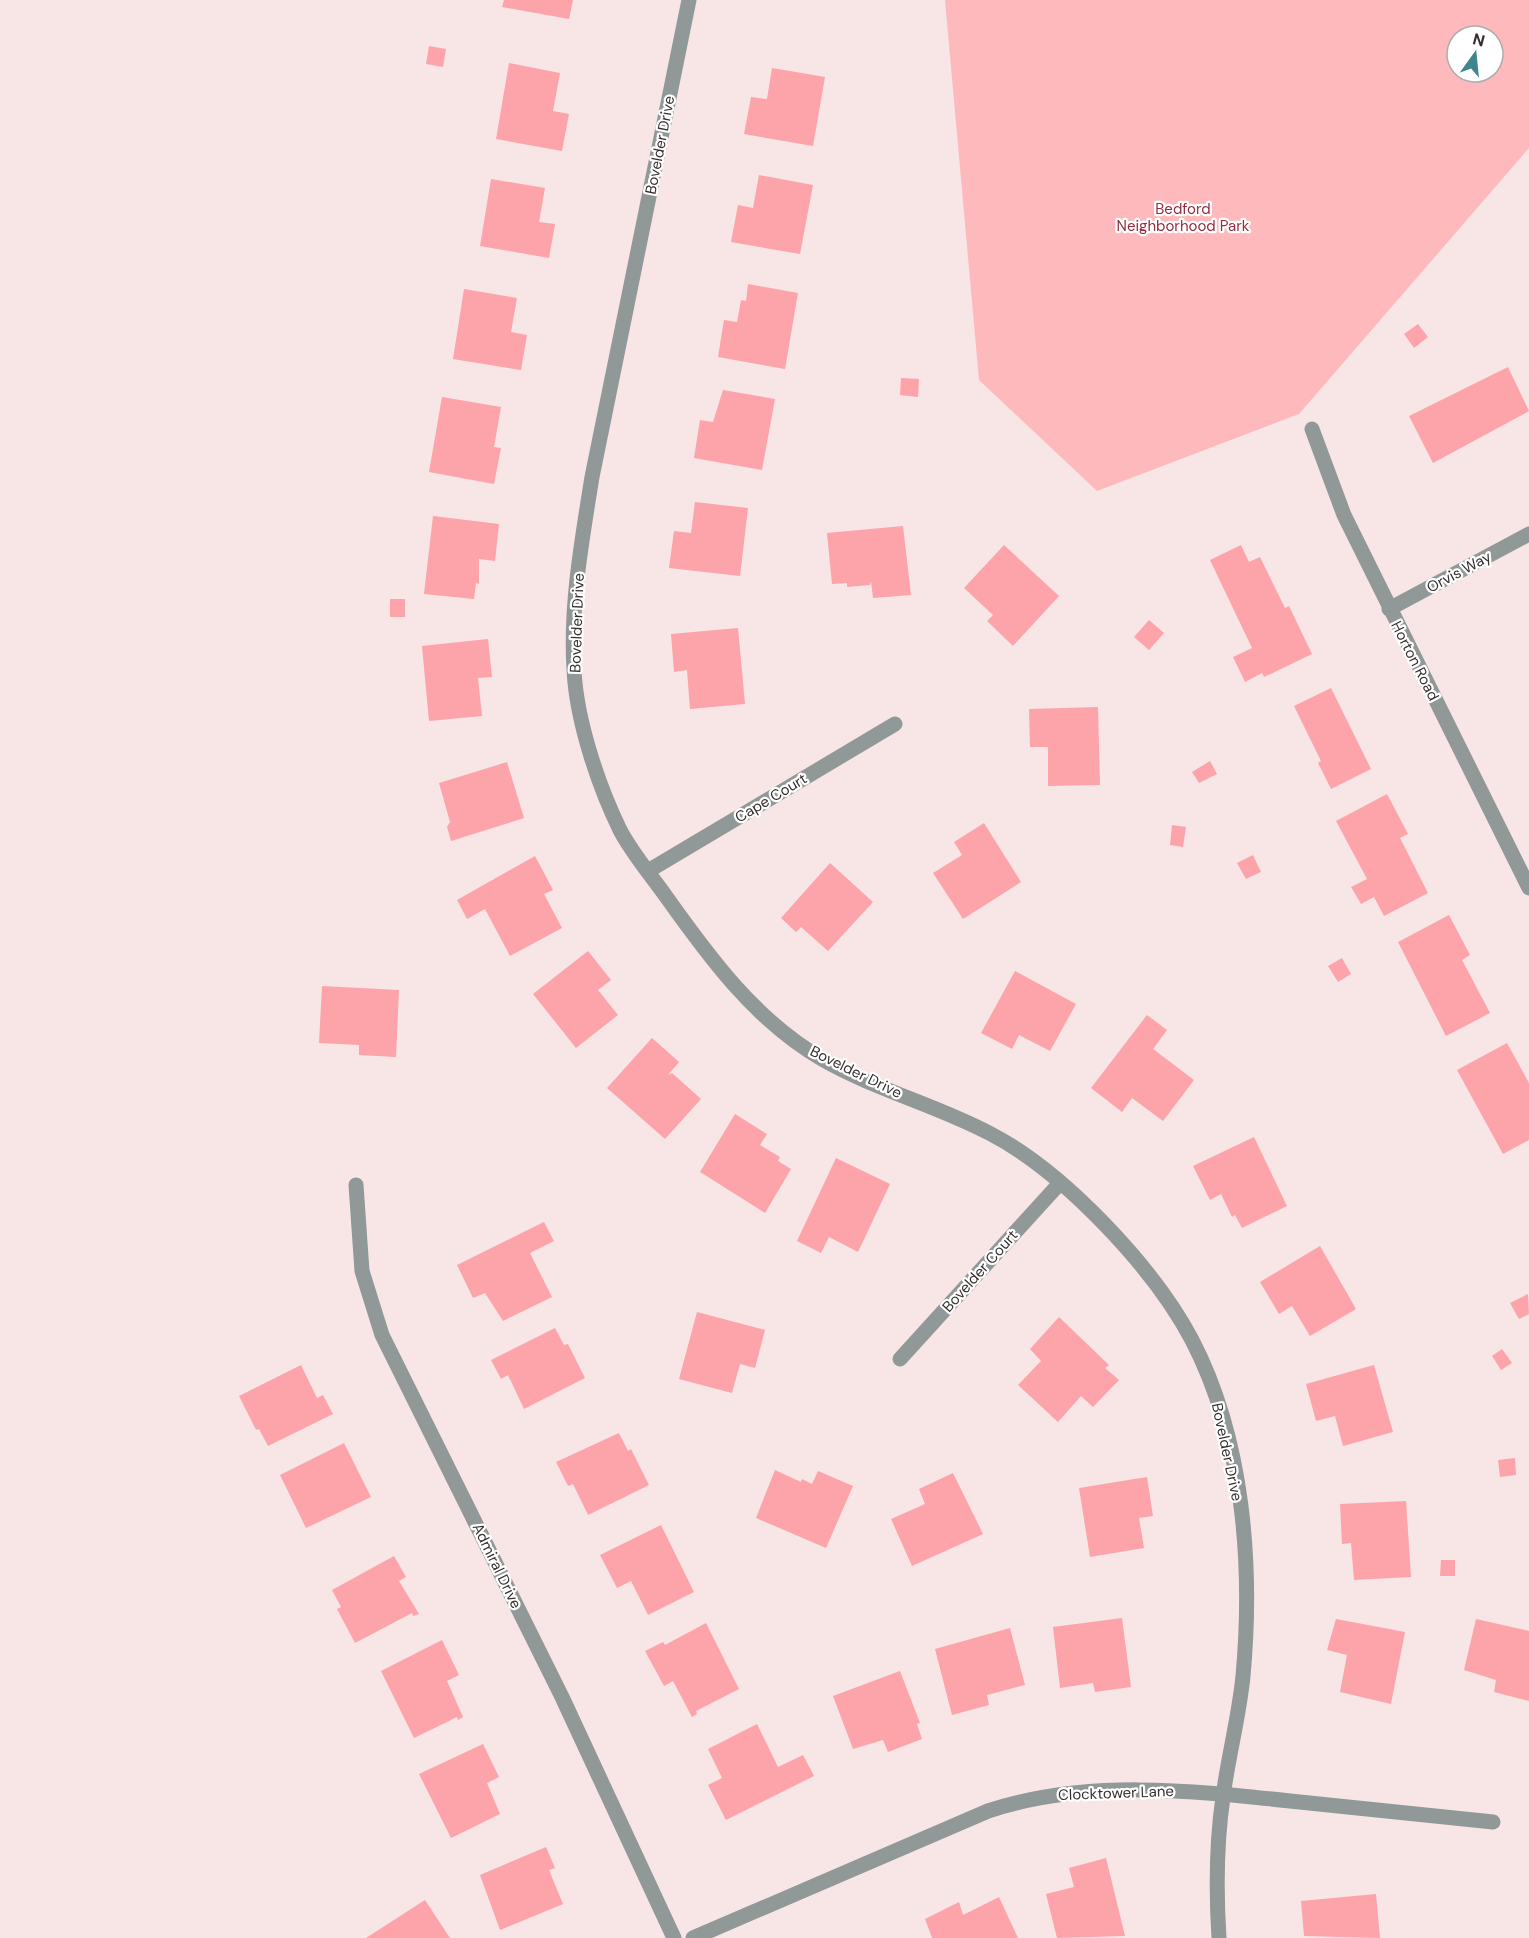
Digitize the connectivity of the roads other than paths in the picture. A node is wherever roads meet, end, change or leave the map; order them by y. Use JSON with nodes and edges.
{"nodes":[{"id":1,"x":689,"y":0,"type":"edge"},
{"id":2,"x":1312,"y":429,"type":"dead end"},
{"id":3,"x":1529,"y":534,"type":"edge"},
{"id":4,"x":1389,"y":609,"type":"junction"},
{"id":5,"x":895,"y":724,"type":"dead end"},
{"id":6,"x":648,"y":871,"type":"junction"},
{"id":7,"x":1529,"y":888,"type":"edge"},
{"id":8,"x":1060,"y":1183,"type":"junction"},
{"id":9,"x":356,"y":1185,"type":"dead end"},
{"id":10,"x":900,"y":1359,"type":"dead end"},
{"id":11,"x":1223,"y":1794,"type":"junction"},
{"id":12,"x":1493,"y":1821,"type":"dead end"},
{"id":13,"x":674,"y":1938,"type":"edge"},
{"id":14,"x":693,"y":1938,"type":"edge"},
{"id":15,"x":1219,"y":1938,"type":"edge"}],
"edges":[{"from":1,"to":6,"type":"street","name":"Bovelder Drive"},
{"from":2,"to":4,"type":"street","name":"Horton Road"},
{"from":3,"to":4,"type":"street","name":"Orvis Way"},
{"from":4,"to":7,"type":"street","name":"Horton Road"},
{"from":5,"to":6,"type":"street","name":"Cape Court"},
{"from":6,"to":8,"type":"street","name":"Bovelder Drive"},
{"from":8,"to":10,"type":"street","name":"Bovelder Court"},
{"from":8,"to":11,"type":"street","name":"Bovelder Drive"},
{"from":9,"to":13,"type":"street","name":"Admiral Drive"},
{"from":11,"to":12,"type":"street","name":"Clocktower Lane"},
{"from":11,"to":14,"type":"street","name":"Clocktower Lane"},
{"from":11,"to":15,"type":"street","name":"Bovelder Drive"}]}
